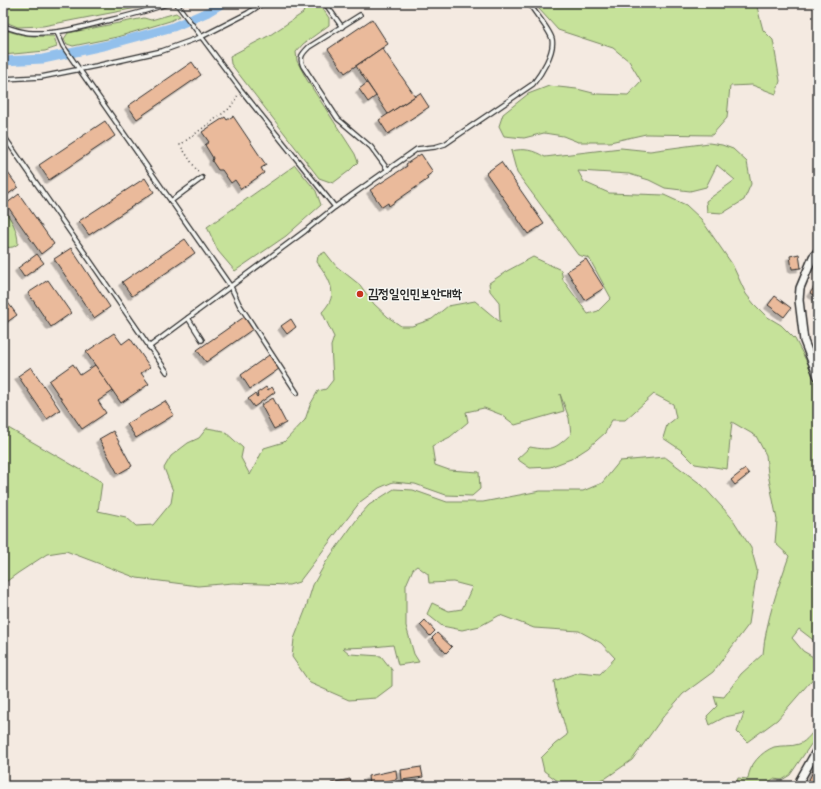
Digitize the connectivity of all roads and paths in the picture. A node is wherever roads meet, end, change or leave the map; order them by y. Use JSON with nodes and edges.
{"nodes":[{"id":1,"x":169,"y":3,"type":"edge"},
{"id":2,"x":176,"y":3,"type":"edge"},
{"id":3,"x":263,"y":3,"type":"edge"},
{"id":4,"x":325,"y":3,"type":"edge"},
{"id":5,"x":528,"y":3,"type":"edge"},
{"id":6,"x":360,"y":15,"type":"dead end"},
{"id":7,"x":3,"y":26,"type":"edge"},
{"id":8,"x":342,"y":27,"type":"junction"},
{"id":9,"x":57,"y":32,"type":"junction"},
{"id":10,"x":201,"y":37,"type":"junction"},
{"id":11,"x":79,"y":70,"type":"junction"},
{"id":12,"x":3,"y":79,"type":"edge"},
{"id":13,"x":241,"y":90,"type":"junction"},
{"id":14,"x":3,"y":135,"type":"edge"},
{"id":15,"x":388,"y":170,"type":"junction"},
{"id":16,"x":202,"y":178,"type":"joint"},
{"id":17,"x":171,"y":201,"type":"junction"},
{"id":18,"x":334,"y":207,"type":"junction"},
{"id":19,"x":818,"y":251,"type":"edge"},
{"id":20,"x":230,"y":287,"type":"junction"},
{"id":21,"x":188,"y":318,"type":"junction"},
{"id":22,"x":202,"y":340,"type":"dead end"},
{"id":23,"x":149,"y":346,"type":"junction"},
{"id":24,"x":167,"y":372,"type":"dead end"},
{"id":25,"x":818,"y":377,"type":"edge"},
{"id":26,"x":297,"y":393,"type":"dead end"},
{"id":27,"x":818,"y":748,"type":"edge"},
{"id":28,"x":800,"y":780,"type":"dead end"}],
"edges":[{"from":1,"to":9,"type":"lane"},
{"from":2,"to":10,"type":"lane"},
{"from":3,"to":10,"type":"lane"},
{"from":4,"to":8,"type":"lane"},
{"from":5,"to":15,"type":"lane"},
{"from":6,"to":8,"type":"lane"},
{"from":7,"to":9,"type":"lane"},
{"from":8,"to":15,"type":"lane"},
{"from":9,"to":11,"type":"lane"},
{"from":10,"to":11,"type":"lane"},
{"from":10,"to":13,"type":"lane"},
{"from":11,"to":12,"type":"lane"},
{"from":11,"to":17,"type":"lane"},
{"from":13,"to":16,"type":"path"},
{"from":13,"to":18,"type":"lane"},
{"from":14,"to":23,"type":"lane"},
{"from":15,"to":18,"type":"lane"},
{"from":16,"to":17,"type":"lane"},
{"from":17,"to":20,"type":"lane"},
{"from":18,"to":20,"type":"lane"},
{"from":19,"to":25,"type":"street"},
{"from":20,"to":21,"type":"lane"},
{"from":20,"to":26,"type":"lane"},
{"from":21,"to":22,"type":"lane"},
{"from":21,"to":23,"type":"lane"},
{"from":23,"to":24,"type":"lane"},
{"from":27,"to":28,"type":"street"}]}
